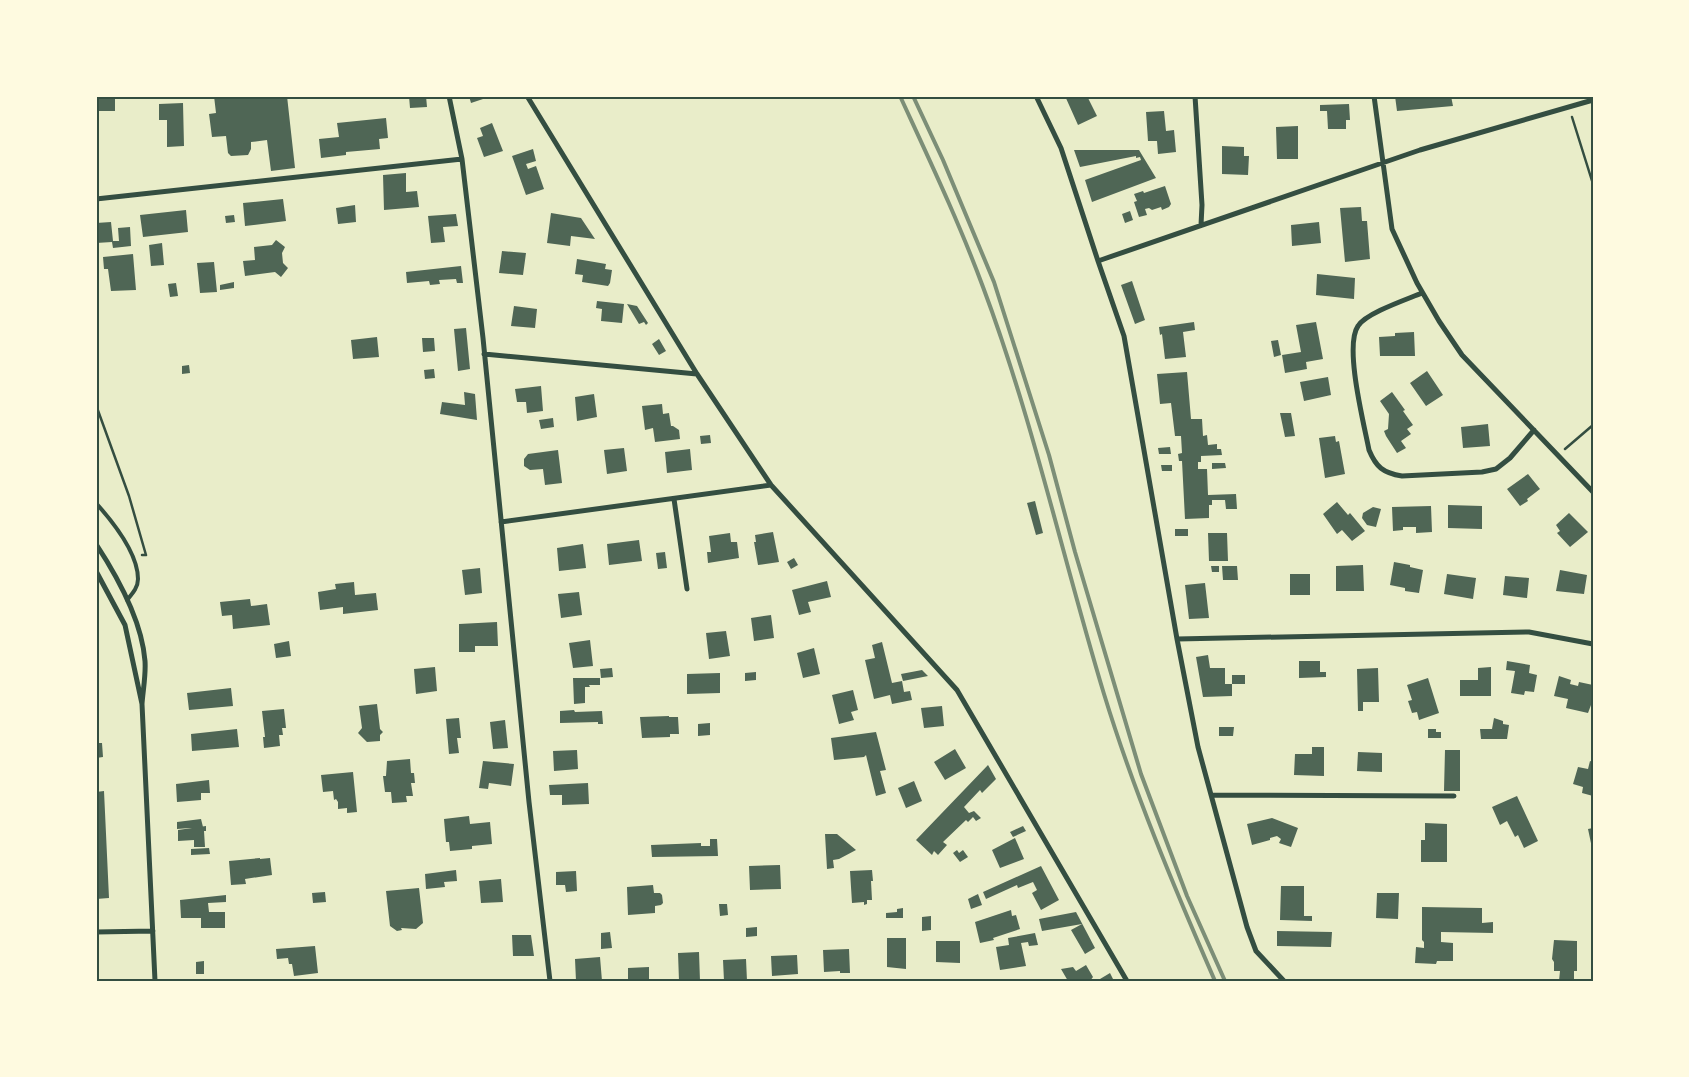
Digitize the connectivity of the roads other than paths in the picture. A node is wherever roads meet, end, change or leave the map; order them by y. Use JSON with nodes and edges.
{"nodes":[{"id":1,"x":450,"y":96,"type":"edge"},
{"id":2,"x":527,"y":96,"type":"edge"},
{"id":3,"x":1036,"y":96,"type":"edge"},
{"id":4,"x":1195,"y":96,"type":"edge"},
{"id":5,"x":1374,"y":96,"type":"edge"},
{"id":6,"x":1593,"y":100,"type":"edge"},
{"id":7,"x":462,"y":159,"type":"junction"},
{"id":8,"x":1383,"y":163,"type":"junction"},
{"id":9,"x":96,"y":199,"type":"edge"},
{"id":10,"x":1201,"y":226,"type":"junction"},
{"id":11,"x":1098,"y":261,"type":"junction"},
{"id":12,"x":1422,"y":293,"type":"junction"},
{"id":13,"x":484,"y":354,"type":"junction"},
{"id":14,"x":697,"y":374,"type":"junction"},
{"id":15,"x":1534,"y":430,"type":"junction"},
{"id":16,"x":771,"y":485,"type":"junction"},
{"id":17,"x":1593,"y":492,"type":"edge"},
{"id":18,"x":674,"y":499,"type":"junction"},
{"id":19,"x":96,"y":504,"type":"edge"},
{"id":20,"x":501,"y":522,"type":"junction"},
{"id":21,"x":96,"y":544,"type":"edge"},
{"id":22,"x":96,"y":571,"type":"edge"},
{"id":23,"x":687,"y":589,"type":"dead end"},
{"id":24,"x":127,"y":600,"type":"junction"},
{"id":25,"x":1177,"y":639,"type":"junction"},
{"id":26,"x":1593,"y":644,"type":"edge"},
{"id":27,"x":142,"y":704,"type":"junction"},
{"id":28,"x":1212,"y":795,"type":"junction"},
{"id":29,"x":1454,"y":796,"type":"dead end"},
{"id":30,"x":153,"y":931,"type":"junction"},
{"id":31,"x":96,"y":932,"type":"edge"},
{"id":32,"x":155,"y":981,"type":"edge"},
{"id":33,"x":550,"y":981,"type":"edge"},
{"id":34,"x":1127,"y":981,"type":"edge"},
{"id":35,"x":1284,"y":981,"type":"edge"}],
"edges":[{"from":1,"to":7,"type":"street"},
{"from":2,"to":14,"type":"street"},
{"from":3,"to":11,"type":"street"},
{"from":4,"to":10,"type":"street"},
{"from":5,"to":8,"type":"street"},
{"from":6,"to":8,"type":"street"},
{"from":7,"to":9,"type":"street"},
{"from":7,"to":13,"type":"street"},
{"from":8,"to":10,"type":"street"},
{"from":8,"to":12,"type":"street"},
{"from":10,"to":11,"type":"street"},
{"from":11,"to":25,"type":"street"},
{"from":12,"to":15,"type":"street"},
{"from":12,"to":15,"type":"street"},
{"from":13,"to":14,"type":"street"},
{"from":13,"to":20,"type":"street"},
{"from":14,"to":16,"type":"street"},
{"from":15,"to":17,"type":"street"},
{"from":16,"to":18,"type":"street"},
{"from":16,"to":34,"type":"street"},
{"from":18,"to":20,"type":"street"},
{"from":18,"to":23,"type":"street"},
{"from":19,"to":24,"type":"lane"},
{"from":20,"to":33,"type":"street"},
{"from":21,"to":24,"type":"street"},
{"from":22,"to":27,"type":"street"},
{"from":24,"to":27,"type":"street"},
{"from":25,"to":26,"type":"street"},
{"from":25,"to":28,"type":"street"},
{"from":27,"to":30,"type":"street"},
{"from":28,"to":29,"type":"street"},
{"from":28,"to":35,"type":"street"},
{"from":30,"to":31,"type":"street"},
{"from":30,"to":32,"type":"street"}]}
